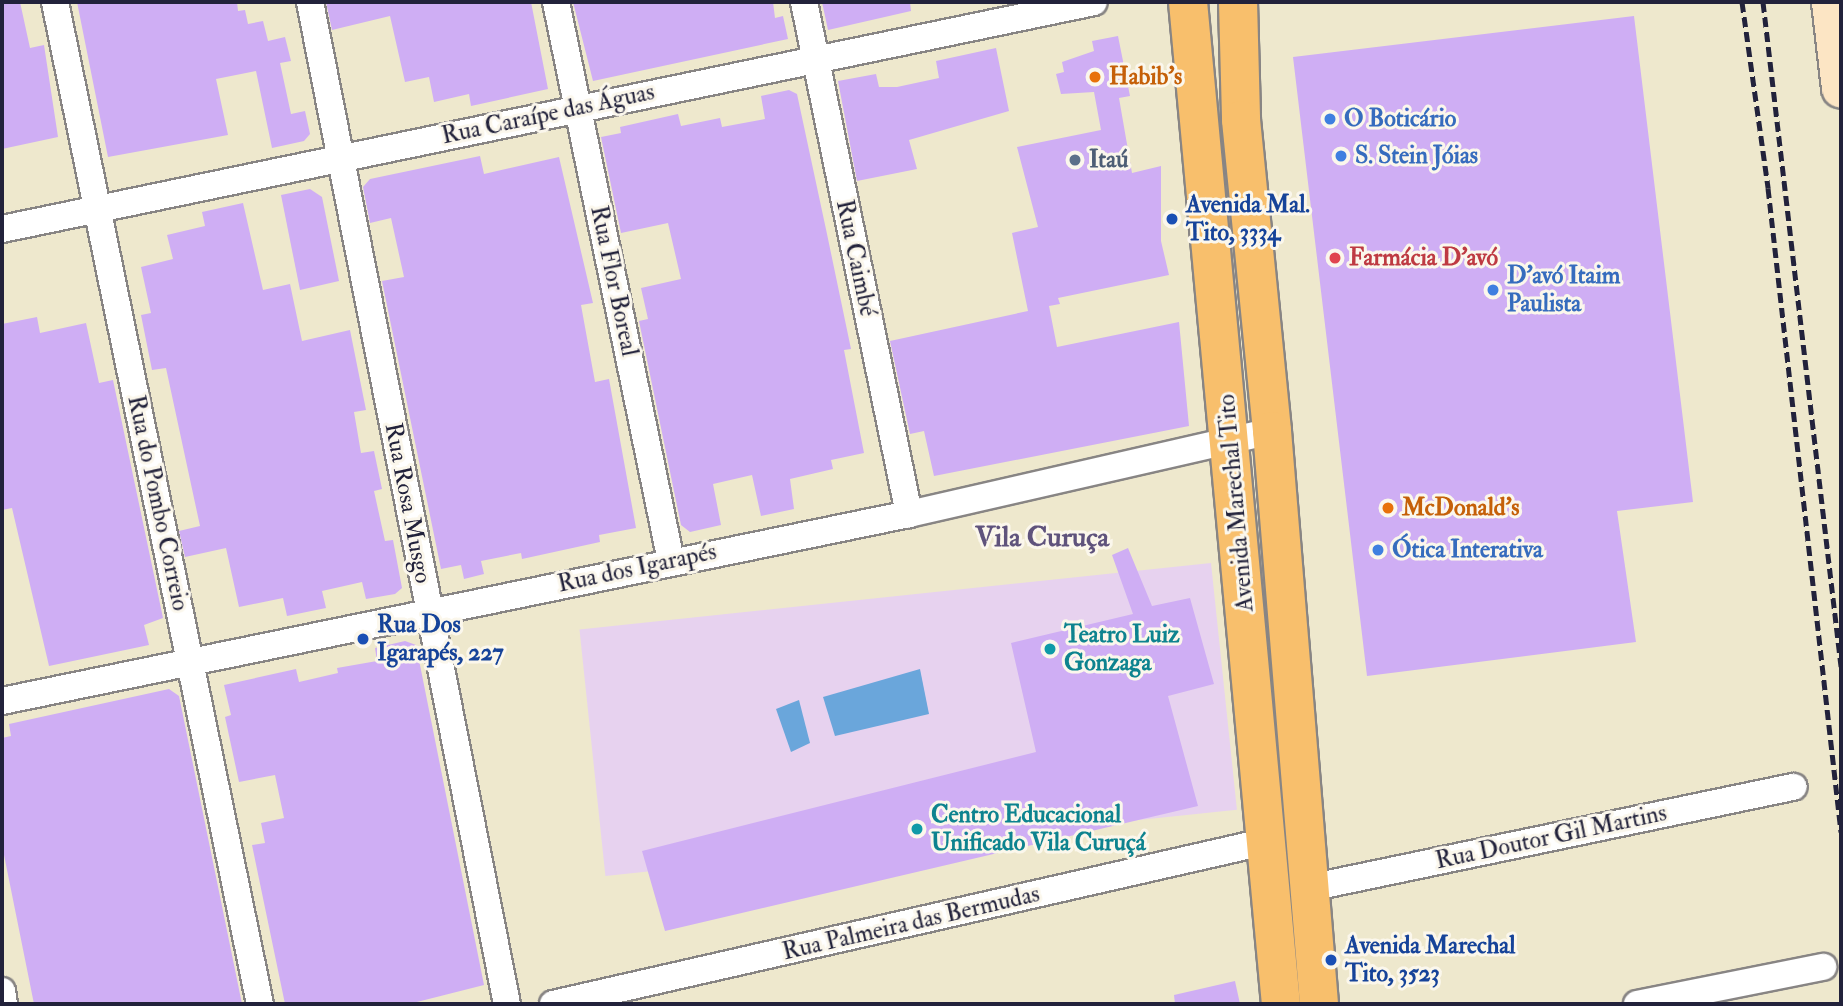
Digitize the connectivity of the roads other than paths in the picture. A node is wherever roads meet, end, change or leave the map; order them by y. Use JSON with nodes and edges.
{"nodes":[{"id":1,"x":55,"y":2,"type":"edge"},
{"id":2,"x":310,"y":2,"type":"edge"},
{"id":3,"x":556,"y":2,"type":"edge"},
{"id":4,"x":804,"y":2,"type":"edge"},
{"id":5,"x":1094,"y":2,"type":"edge"},
{"id":6,"x":1188,"y":2,"type":"edge"},
{"id":7,"x":1198,"y":2,"type":"edge"},
{"id":8,"x":1238,"y":2,"type":"edge"},
{"id":9,"x":1831,"y":2,"type":"edge"},
{"id":10,"x":1047,"y":6,"type":"edge"},
{"id":11,"x":816,"y":58,"type":"junction"},
{"id":12,"x":1239,"y":62,"type":"junction"},
{"id":13,"x":1841,"y":88,"type":"edge"},
{"id":14,"x":577,"y":106,"type":"junction"},
{"id":15,"x":341,"y":160,"type":"junction"},
{"id":16,"x":97,"y":209,"type":"junction"},
{"id":17,"x":2,"y":229,"type":"edge"},
{"id":18,"x":1272,"y":431,"type":"junction"},
{"id":19,"x":1230,"y":440,"type":"junction"},
{"id":20,"x":909,"y":514,"type":"junction"},
{"id":21,"x":671,"y":561,"type":"junction"},
{"id":22,"x":429,"y":611,"type":"junction"},
{"id":23,"x":190,"y":661,"type":"junction"},
{"id":24,"x":2,"y":701,"type":"edge"},
{"id":25,"x":1794,"y":787,"type":"dead end"},
{"id":26,"x":1268,"y":841,"type":"junction"},
{"id":27,"x":1309,"y":888,"type":"junction"},
{"id":28,"x":1823,"y":967,"type":"dead end"},
{"id":29,"x":2,"y":991,"type":"edge"},
{"id":30,"x":5,"y":1004,"type":"edge"},
{"id":31,"x":260,"y":1004,"type":"edge"},
{"id":32,"x":507,"y":1004,"type":"edge"},
{"id":33,"x":554,"y":1004,"type":"edge"},
{"id":34,"x":1281,"y":1004,"type":"edge"},
{"id":35,"x":1319,"y":1004,"type":"edge"},
{"id":36,"x":1637,"y":1004,"type":"edge"}],
"edges":[{"from":1,"to":16,"type":"street","name":"Rua do Pombo Correio"},
{"from":2,"to":15,"type":"street","name":"Rua Rosa Musgo"},
{"from":3,"to":14,"type":"street","name":"Rua Flor Boreal"},
{"from":4,"to":11,"type":"street","name":"Rua Caimbé"},
{"from":5,"to":10,"type":"street","name":"Rua Caraípe das Águas"},
{"from":6,"to":19,"type":"main road","name":"Avenida Marechal Tito"},
{"from":7,"to":12,"type":"main road"},
{"from":8,"to":12,"type":"main road","name":"Avenida Marechal Tito"},
{"from":9,"to":13,"type":"street"},
{"from":10,"to":11,"type":"street","name":"Rua Caraípe das Águas"},
{"from":11,"to":14,"type":"street","name":"Rua Caraípe das Águas"},
{"from":11,"to":20,"type":"street","name":"Rua Caimbé"},
{"from":12,"to":18,"type":"main road","name":"Avenida Marechal Tito"},
{"from":14,"to":15,"type":"street","name":"Rua Caraípe das Águas"},
{"from":14,"to":21,"type":"street","name":"Rua Flor Boreal"},
{"from":15,"to":16,"type":"street","name":"Rua Caraípe das Águas"},
{"from":15,"to":22,"type":"street","name":"Rua Rosa Musgo"},
{"from":16,"to":17,"type":"street","name":"Rua Caraípe das Águas"},
{"from":16,"to":23,"type":"street","name":"Rua do Pombo Correio"},
{"from":18,"to":19,"type":"street","name":"Rua dos Igarapés"},
{"from":18,"to":27,"type":"main road","name":"Avenida Marechal Tito"},
{"from":19,"to":20,"type":"street","name":"Rua dos Igarapés"},
{"from":19,"to":26,"type":"main road","name":"Avenida Marechal Tito"},
{"from":20,"to":21,"type":"street","name":"Rua dos Igarapés"},
{"from":21,"to":22,"type":"street","name":"Rua dos Igarapés"},
{"from":22,"to":23,"type":"street","name":"Rua dos Igarapés"},
{"from":22,"to":32,"type":"street","name":"Rua Rosa Musgo"},
{"from":23,"to":24,"type":"street","name":"Rua dos Igarapés"},
{"from":23,"to":31,"type":"street","name":"Rua do Pombo Correio"},
{"from":25,"to":27,"type":"street","name":"Rua Doutor Gil Martins"},
{"from":26,"to":33,"type":"street","name":"Rua Palmeira das Bermudas"},
{"from":26,"to":34,"type":"main road","name":"Avenida Marechal Tito"},
{"from":27,"to":35,"type":"main road","name":"Avenida Marechal Tito"},
{"from":28,"to":36,"type":"street"},
{"from":29,"to":30,"type":"street"}]}
